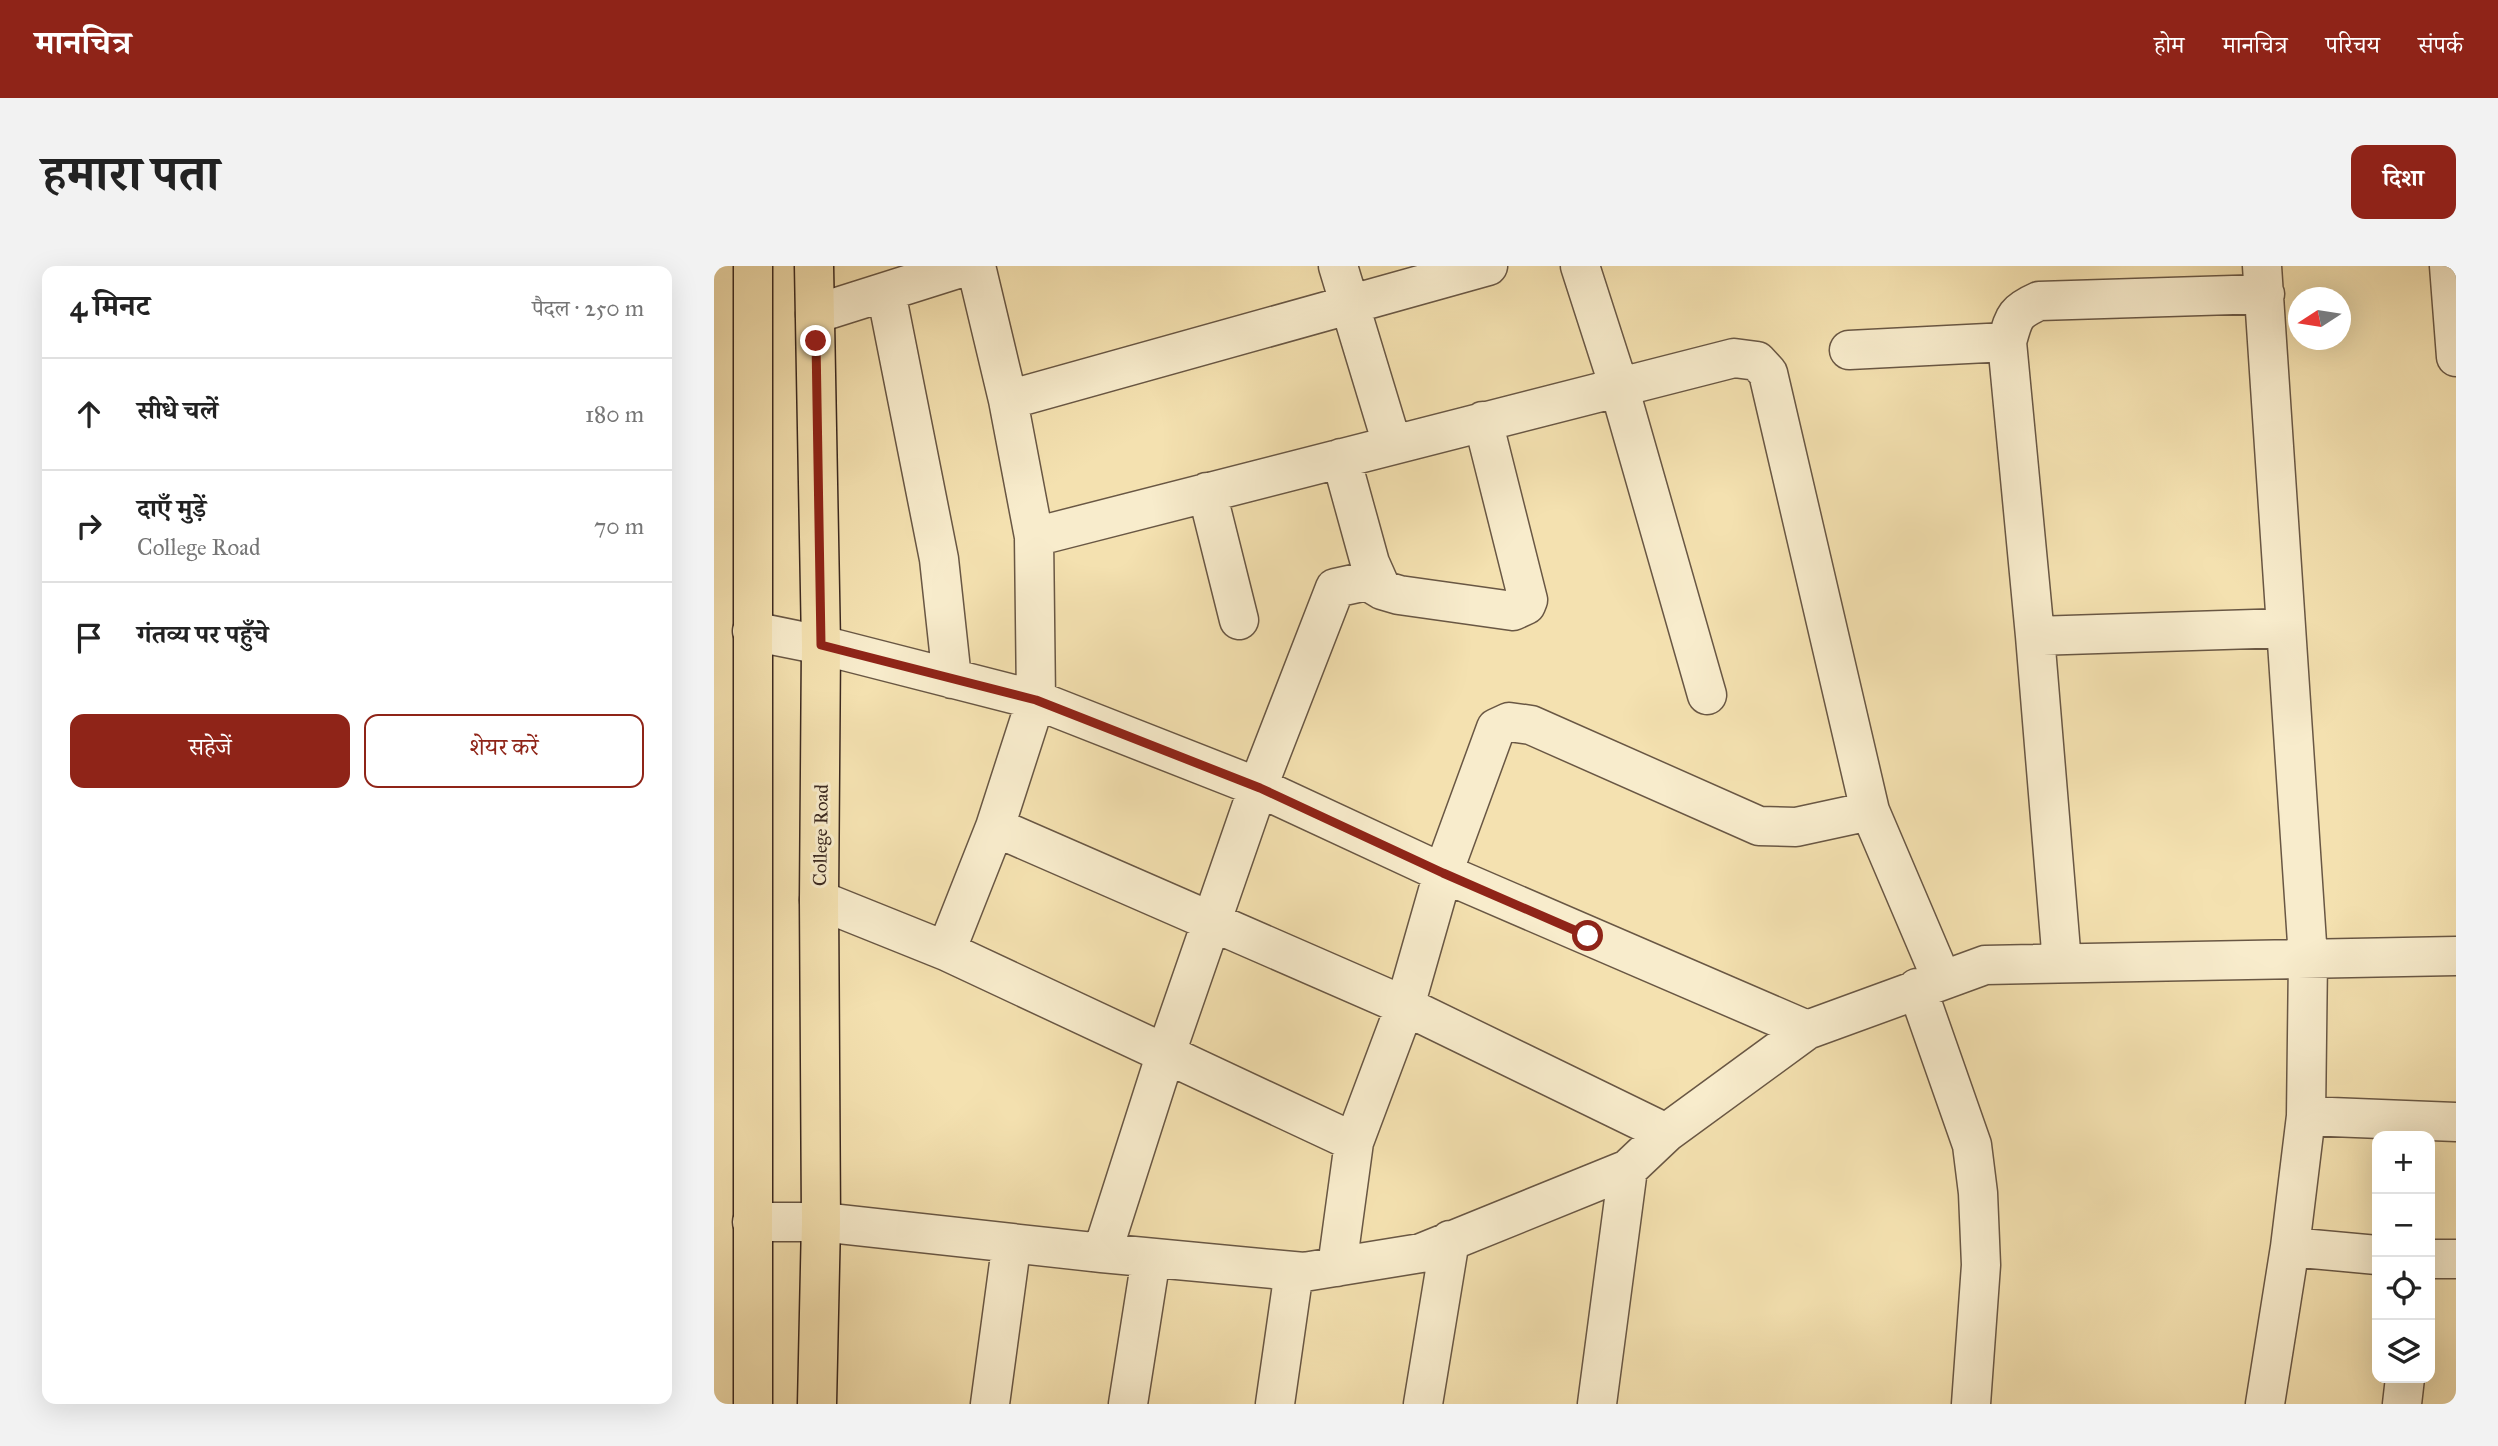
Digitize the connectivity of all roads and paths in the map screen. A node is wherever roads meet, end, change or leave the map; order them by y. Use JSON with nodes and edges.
{"nodes":[{"id":1,"x":753,"y":266,"type":"edge"},
{"id":2,"x":814,"y":266,"type":"edge"},
{"id":3,"x":967,"y":266,"type":"edge"},
{"id":4,"x":976,"y":266,"type":"edge"},
{"id":5,"x":1338,"y":266,"type":"edge"},
{"id":6,"x":1488,"y":266,"type":"edge"},
{"id":7,"x":1580,"y":266,"type":"edge"},
{"id":8,"x":2449,"y":266,"type":"edge"},
{"id":9,"x":2263,"y":280,"type":"edge"},
{"id":10,"x":886,"y":292,"type":"junction"},
{"id":11,"x":1349,"y":305,"type":"junction"},
{"id":12,"x":815,"y":314,"type":"junction"},
{"id":13,"x":2007,"y":342,"type":"junction"},
{"id":14,"x":1849,"y":350,"type":"dead end"},
{"id":15,"x":2456,"y":357,"type":"edge"},
{"id":16,"x":1619,"y":387,"type":"junction"},
{"id":17,"x":1008,"y":400,"type":"junction"},
{"id":18,"x":1483,"y":421,"type":"junction"},
{"id":19,"x":1392,"y":444,"type":"junction"},
{"id":20,"x":1341,"y":458,"type":"junction"},
{"id":21,"x":1207,"y":492,"type":"junction"},
{"id":22,"x":1034,"y":537,"type":"junction"},
{"id":23,"x":1382,"y":590,"type":"junction"},
{"id":24,"x":1239,"y":620,"type":"dead end"},
{"id":25,"x":2286,"y":628,"type":"junction"},
{"id":26,"x":752,"y":631,"type":"junction"},
{"id":27,"x":2035,"y":636,"type":"junction"},
{"id":28,"x":821,"y":645,"type":"junction"},
{"id":29,"x":952,"y":679,"type":"junction"},
{"id":30,"x":1707,"y":695,"type":"dead end"},
{"id":31,"x":1036,"y":700,"type":"junction"},
{"id":32,"x":1260,"y":788,"type":"junction"},
{"id":33,"x":1870,"y":811,"type":"junction"},
{"id":34,"x":995,"y":827,"type":"junction"},
{"id":35,"x":1443,"y":873,"type":"junction"},
{"id":36,"x":819,"y":900,"type":"junction"},
{"id":37,"x":1212,"y":921,"type":"junction"},
{"id":38,"x":946,"y":951,"type":"junction"},
{"id":39,"x":2456,"y":956,"type":"edge"},
{"id":40,"x":2308,"y":958,"type":"junction"},
{"id":41,"x":2062,"y":963,"type":"junction"},
{"id":42,"x":1929,"y":984,"type":"junction"},
{"id":43,"x":1405,"y":1006,"type":"junction"},
{"id":44,"x":1807,"y":1030,"type":"junction"},
{"id":45,"x":1166,"y":1053,"type":"junction"},
{"id":46,"x":2306,"y":1116,"type":"junction"},
{"id":47,"x":2456,"y":1122,"type":"edge"},
{"id":48,"x":1666,"y":1133,"type":"junction"},
{"id":49,"x":1354,"y":1142,"type":"junction"},
{"id":50,"x":1628,"y":1169,"type":"junction"},
{"id":51,"x":752,"y":1222,"type":"junction"},
{"id":52,"x":821,"y":1222,"type":"junction"},
{"id":53,"x":1450,"y":1240,"type":"junction"},
{"id":54,"x":2290,"y":1247,"type":"junction"},
{"id":55,"x":1102,"y":1253,"type":"junction"},
{"id":56,"x":2372,"y":1255,"type":"edge"},
{"id":57,"x":1151,"y":1258,"type":"junction"},
{"id":58,"x":2435,"y":1259,"type":"edge"},
{"id":59,"x":2456,"y":1259,"type":"edge"},
{"id":60,"x":1009,"y":1263,"type":"dead end"},
{"id":61,"x":1337,"y":1267,"type":"junction"},
{"id":62,"x":1294,"y":1271,"type":"junction"},
{"id":63,"x":2404,"y":1383,"type":"edge"},
{"id":64,"x":753,"y":1404,"type":"edge"},
{"id":65,"x":817,"y":1404,"type":"edge"},
{"id":66,"x":990,"y":1404,"type":"edge"},
{"id":67,"x":1128,"y":1404,"type":"edge"},
{"id":68,"x":1275,"y":1404,"type":"edge"},
{"id":69,"x":1423,"y":1404,"type":"edge"},
{"id":70,"x":1597,"y":1404,"type":"edge"},
{"id":71,"x":1971,"y":1404,"type":"edge"},
{"id":72,"x":2265,"y":1404,"type":"edge"},
{"id":73,"x":2402,"y":1404,"type":"edge"}],
"edges":[{"from":1,"to":26,"type":"main road"},
{"from":2,"to":12,"type":"main road","name":"College Road"},
{"from":3,"to":10,"type":"street"},
{"from":4,"to":17,"type":"street"},
{"from":5,"to":11,"type":"street"},
{"from":6,"to":11,"type":"street"},
{"from":7,"to":16,"type":"street"},
{"from":8,"to":15,"type":"street"},
{"from":9,"to":13,"type":"street"},
{"from":9,"to":25,"type":"street"},
{"from":10,"to":12,"type":"street"},
{"from":10,"to":29,"type":"street"},
{"from":11,"to":17,"type":"street"},
{"from":11,"to":19,"type":"street"},
{"from":12,"to":28,"type":"main road","name":"College Road"},
{"from":13,"to":14,"type":"street"},
{"from":13,"to":27,"type":"street"},
{"from":16,"to":18,"type":"street"},
{"from":16,"to":30,"type":"street"},
{"from":16,"to":33,"type":"street"},
{"from":17,"to":22,"type":"street"},
{"from":18,"to":19,"type":"street"},
{"from":18,"to":23,"type":"street"},
{"from":19,"to":20,"type":"street"},
{"from":20,"to":21,"type":"street"},
{"from":20,"to":23,"type":"street"},
{"from":21,"to":22,"type":"street"},
{"from":21,"to":24,"type":"street"},
{"from":22,"to":31,"type":"street"},
{"from":23,"to":32,"type":"street"},
{"from":25,"to":27,"type":"street"},
{"from":25,"to":40,"type":"street"},
{"from":26,"to":28,"type":"street"},
{"from":26,"to":51,"type":"main road"},
{"from":27,"to":41,"type":"street"},
{"from":28,"to":29,"type":"street"},
{"from":28,"to":36,"type":"main road","name":"College Road"},
{"from":29,"to":31,"type":"street"},
{"from":31,"to":32,"type":"street"},
{"from":31,"to":34,"type":"street"},
{"from":32,"to":35,"type":"street"},
{"from":32,"to":37,"type":"street"},
{"from":33,"to":35,"type":"street"},
{"from":33,"to":42,"type":"street"},
{"from":34,"to":37,"type":"street"},
{"from":34,"to":38,"type":"street"},
{"from":35,"to":43,"type":"street"},
{"from":35,"to":44,"type":"street"},
{"from":36,"to":38,"type":"street"},
{"from":36,"to":52,"type":"main road","name":"College Road"},
{"from":37,"to":43,"type":"street"},
{"from":37,"to":45,"type":"street"},
{"from":38,"to":45,"type":"street"},
{"from":39,"to":40,"type":"street"},
{"from":40,"to":41,"type":"street"},
{"from":40,"to":46,"type":"street"},
{"from":41,"to":42,"type":"street"},
{"from":42,"to":44,"type":"street"},
{"from":42,"to":71,"type":"street"},
{"from":43,"to":48,"type":"street"},
{"from":43,"to":49,"type":"street"},
{"from":44,"to":48,"type":"street"},
{"from":45,"to":49,"type":"street"},
{"from":45,"to":55,"type":"street"},
{"from":46,"to":47,"type":"street"},
{"from":46,"to":54,"type":"street"},
{"from":48,"to":50,"type":"street"},
{"from":49,"to":61,"type":"street"},
{"from":50,"to":53,"type":"street"},
{"from":50,"to":70,"type":"street"},
{"from":51,"to":52,"type":"street"},
{"from":51,"to":64,"type":"main road"},
{"from":52,"to":55,"type":"street"},
{"from":52,"to":65,"type":"main road","name":"College Road"},
{"from":53,"to":61,"type":"street"},
{"from":53,"to":69,"type":"street"},
{"from":54,"to":56,"type":"street"},
{"from":54,"to":72,"type":"street"},
{"from":55,"to":57,"type":"street"},
{"from":57,"to":62,"type":"street"},
{"from":57,"to":67,"type":"street"},
{"from":58,"to":59,"type":"street"},
{"from":60,"to":66,"type":"street"},
{"from":61,"to":62,"type":"street"},
{"from":62,"to":68,"type":"street"},
{"from":63,"to":73,"type":"street"}]}
